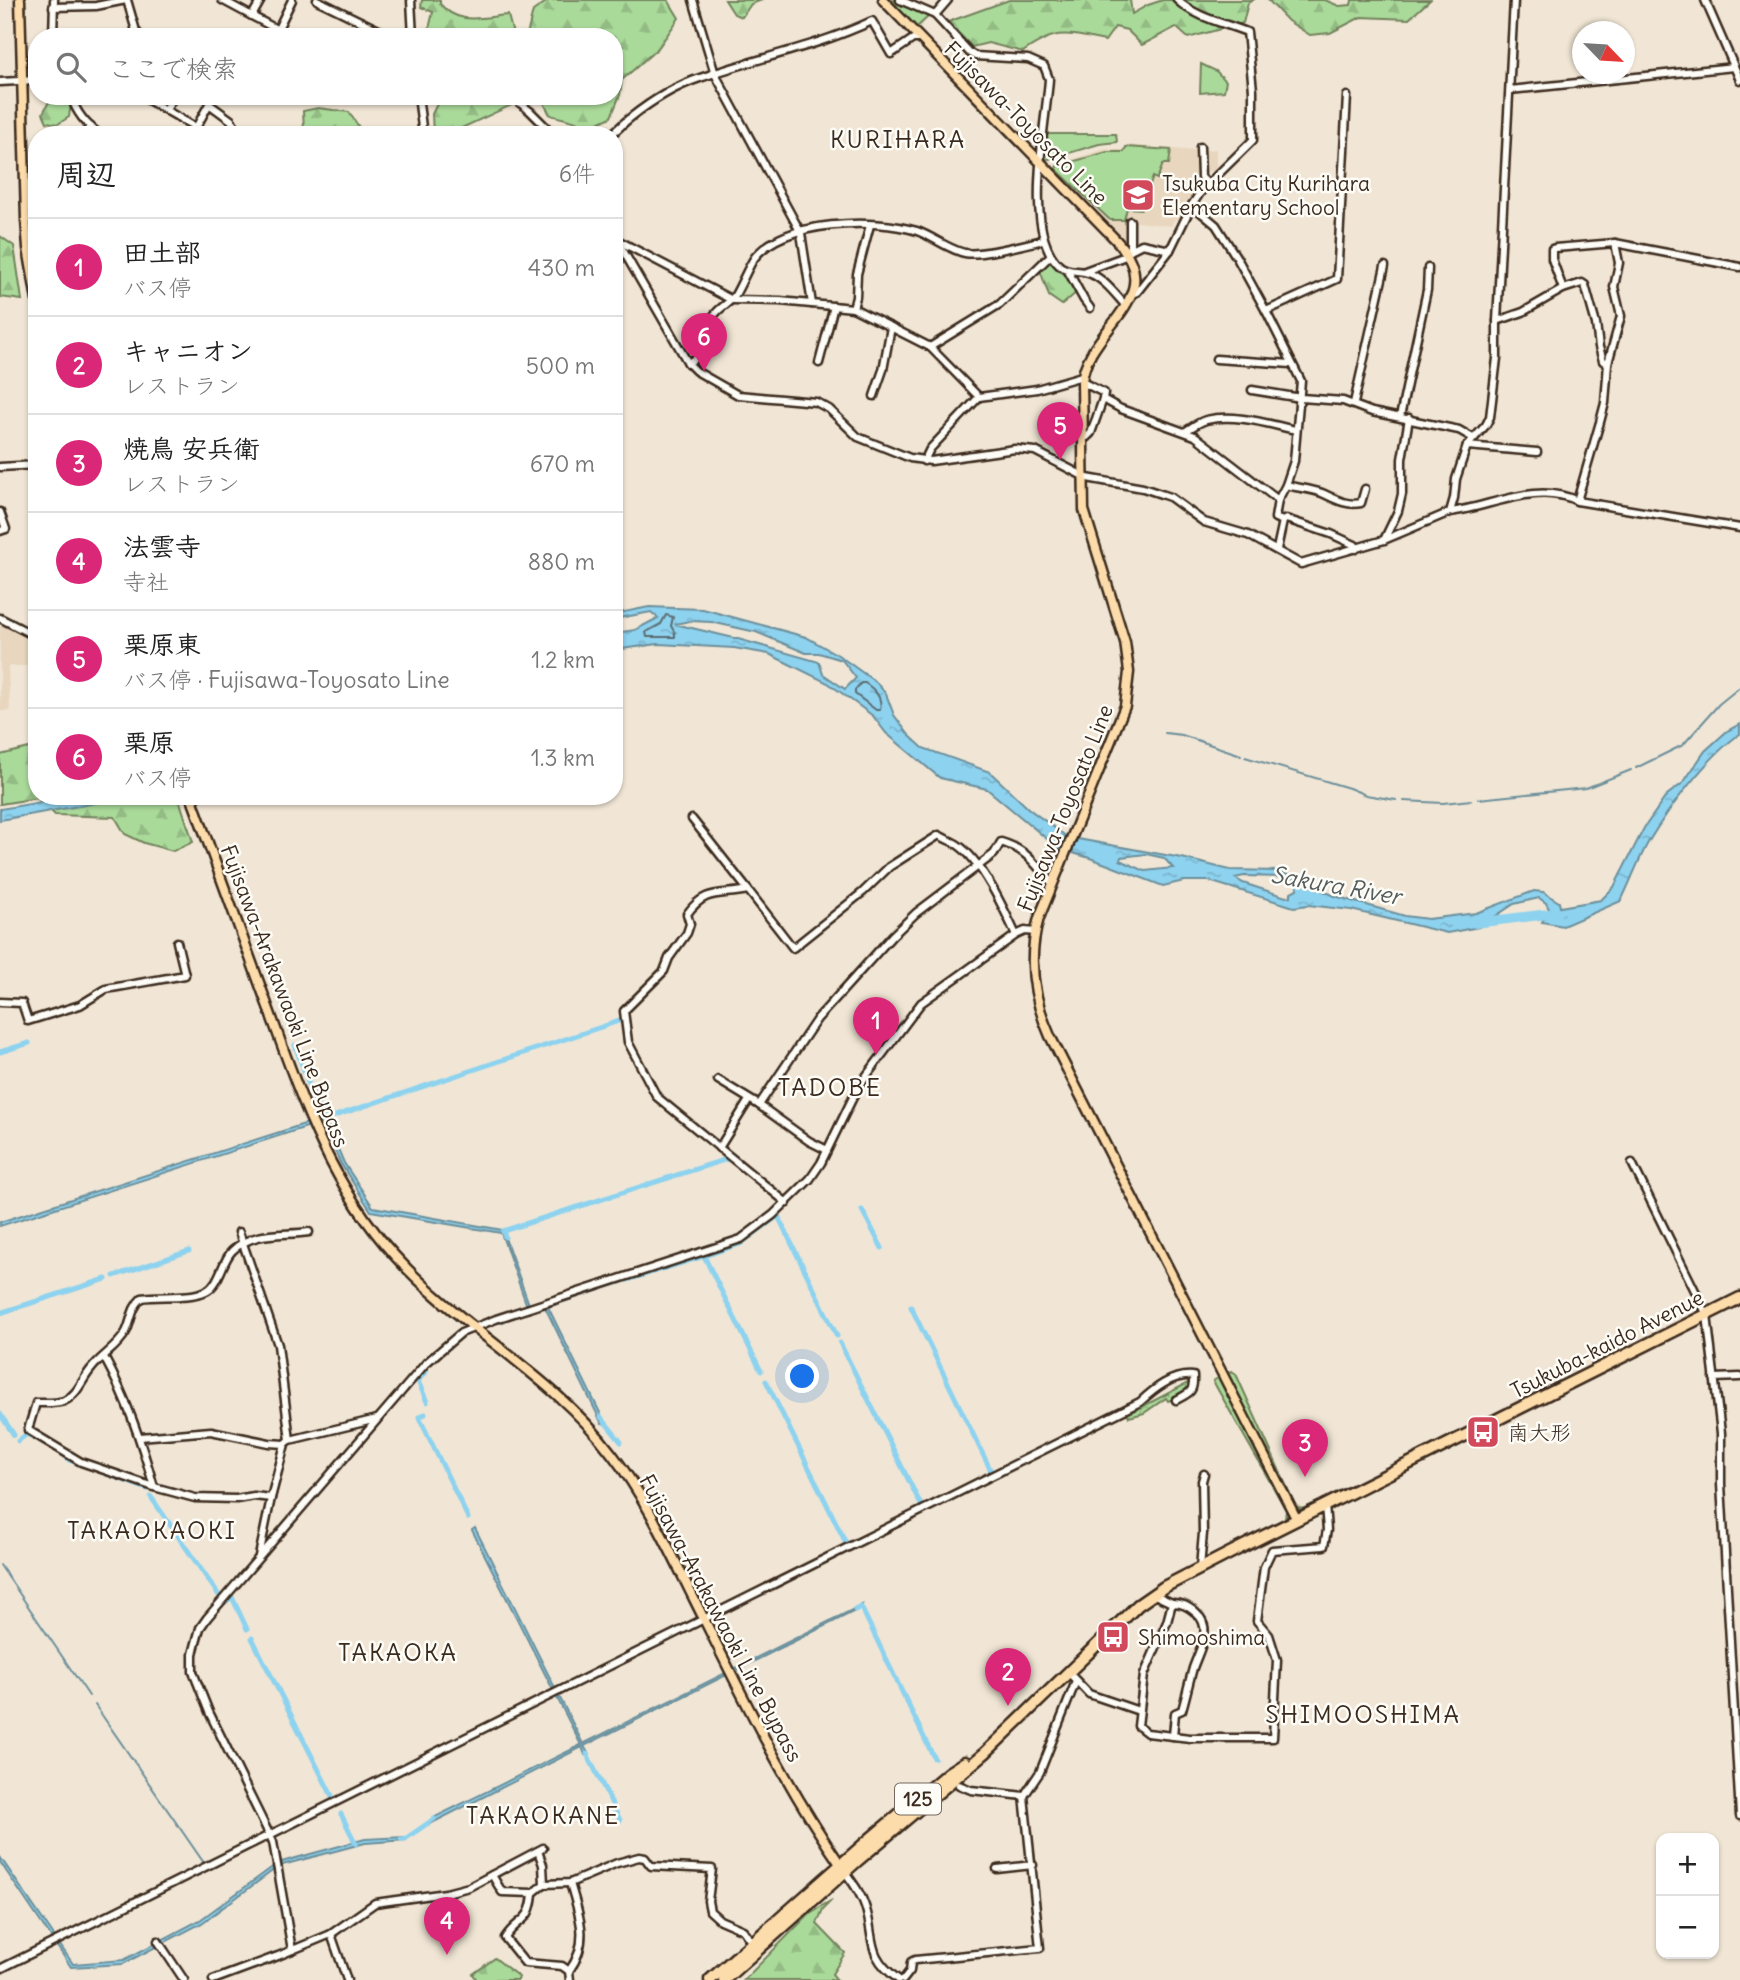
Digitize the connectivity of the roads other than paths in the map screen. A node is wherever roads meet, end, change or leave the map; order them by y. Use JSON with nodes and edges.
{"nodes":[{"id":1,"x":20,"y":0,"type":"edge"},
{"id":2,"x":127,"y":0,"type":"edge"},
{"id":3,"x":222,"y":0,"type":"edge"},
{"id":4,"x":261,"y":0,"type":"edge"},
{"id":5,"x":292,"y":0,"type":"edge"},
{"id":6,"x":317,"y":0,"type":"edge"},
{"id":7,"x":411,"y":0,"type":"edge"},
{"id":8,"x":692,"y":0,"type":"edge"},
{"id":9,"x":883,"y":0,"type":"edge"},
{"id":10,"x":900,"y":0,"type":"edge"},
{"id":11,"x":948,"y":0,"type":"edge"},
{"id":12,"x":1177,"y":0,"type":"edge"},
{"id":13,"x":1514,"y":0,"type":"edge"},
{"id":14,"x":1704,"y":0,"type":"edge"},
{"id":15,"x":96,"y":3,"type":"edge"},
{"id":16,"x":53,"y":4,"type":"edge"},
{"id":17,"x":934,"y":15,"type":"junction"},
{"id":18,"x":252,"y":16,"type":"junction"},
{"id":19,"x":53,"y":28,"type":"edge"},
{"id":20,"x":137,"y":28,"type":"edge"},
{"id":21,"x":269,"y":28,"type":"edge"},
{"id":22,"x":278,"y":28,"type":"edge"},
{"id":23,"x":375,"y":28,"type":"edge"},
{"id":24,"x":413,"y":28,"type":"edge"},
{"id":25,"x":918,"y":39,"type":"junction"},
{"id":26,"x":1734,"y":67,"type":"junction"},
{"id":27,"x":715,"y":74,"type":"junction"},
{"id":28,"x":1740,"y":80,"type":"edge"},
{"id":29,"x":21,"y":81,"type":"junction"},
{"id":30,"x":28,"y":81,"type":"edge"},
{"id":31,"x":0,"y":82,"type":"edge"},
{"id":32,"x":1510,"y":90,"type":"junction"},
{"id":33,"x":1347,"y":96,"type":"dead end"},
{"id":34,"x":74,"y":105,"type":"edge"},
{"id":35,"x":157,"y":105,"type":"edge"},
{"id":36,"x":169,"y":105,"type":"edge"},
{"id":37,"x":208,"y":105,"type":"edge"},
{"id":38,"x":210,"y":105,"type":"edge"},
{"id":39,"x":419,"y":105,"type":"edge"},
{"id":40,"x":520,"y":105,"type":"edge"},
{"id":41,"x":166,"y":110,"type":"junction"},
{"id":42,"x":90,"y":126,"type":"edge"},
{"id":43,"x":195,"y":126,"type":"edge"},
{"id":44,"x":198,"y":126,"type":"edge"},
{"id":45,"x":235,"y":126,"type":"edge"},
{"id":46,"x":422,"y":126,"type":"edge"},
{"id":47,"x":544,"y":126,"type":"edge"},
{"id":48,"x":622,"y":126,"type":"edge"},
{"id":49,"x":1200,"y":148,"type":"dead end"},
{"id":50,"x":1041,"y":162,"type":"junction"},
{"id":51,"x":1208,"y":184,"type":"junction"},
{"id":52,"x":1189,"y":210,"type":"junction"},
{"id":53,"x":1130,"y":221,"type":"dead end"},
{"id":54,"x":870,"y":225,"type":"junction"},
{"id":55,"x":801,"y":233,"type":"junction"},
{"id":56,"x":1044,"y":240,"type":"junction"},
{"id":57,"x":623,"y":243,"type":"edge"},
{"id":58,"x":1615,"y":243,"type":"junction"},
{"id":59,"x":28,"y":248,"type":"edge"},
{"id":60,"x":1170,"y":250,"type":"junction"},
{"id":61,"x":1129,"y":251,"type":"junction"},
{"id":62,"x":623,"y":253,"type":"edge"},
{"id":63,"x":1050,"y":256,"type":"junction"},
{"id":64,"x":1385,"y":266,"type":"dead end"},
{"id":65,"x":1740,"y":267,"type":"edge"},
{"id":66,"x":1428,"y":268,"type":"dead end"},
{"id":67,"x":1068,"y":270,"type":"junction"},
{"id":68,"x":1085,"y":271,"type":"junction"},
{"id":69,"x":1563,"y":289,"type":"junction"},
{"id":70,"x":1132,"y":294,"type":"junction"},
{"id":71,"x":732,"y":300,"type":"junction"},
{"id":72,"x":812,"y":304,"type":"junction"},
{"id":73,"x":834,"y":306,"type":"junction"},
{"id":74,"x":1126,"y":306,"type":"junction"},
{"id":75,"x":853,"y":308,"type":"junction"},
{"id":76,"x":1090,"y":308,"type":"dead end"},
{"id":77,"x":1266,"y":311,"type":"junction"},
{"id":78,"x":1497,"y":320,"type":"junction"},
{"id":79,"x":891,"y":327,"type":"junction"},
{"id":80,"x":930,"y":347,"type":"junction"},
{"id":81,"x":1216,"y":359,"type":"dead end"},
{"id":82,"x":688,"y":363,"type":"junction"},
{"id":83,"x":819,"y":363,"type":"dead end"},
{"id":84,"x":1608,"y":363,"type":"junction"},
{"id":85,"x":1291,"y":364,"type":"junction"},
{"id":86,"x":1082,"y":379,"type":"junction"},
{"id":87,"x":1252,"y":390,"type":"dead end"},
{"id":88,"x":874,"y":396,"type":"dead end"},
{"id":89,"x":979,"y":397,"type":"junction"},
{"id":90,"x":1301,"y":398,"type":"junction"},
{"id":91,"x":1103,"y":399,"type":"junction"},
{"id":92,"x":1354,"y":403,"type":"junction"},
{"id":93,"x":1400,"y":417,"type":"junction"},
{"id":94,"x":1409,"y":418,"type":"junction"},
{"id":95,"x":1296,"y":430,"type":"junction"},
{"id":96,"x":1186,"y":431,"type":"junction"},
{"id":97,"x":1082,"y":437,"type":"junction"},
{"id":98,"x":1473,"y":438,"type":"junction"},
{"id":99,"x":1467,"y":446,"type":"junction"},
{"id":100,"x":1537,"y":452,"type":"dead end"},
{"id":101,"x":924,"y":461,"type":"junction"},
{"id":102,"x":28,"y":465,"type":"edge"},
{"id":103,"x":0,"y":467,"type":"edge"},
{"id":104,"x":1082,"y":476,"type":"junction"},
{"id":105,"x":1286,"y":485,"type":"junction"},
{"id":106,"x":1365,"y":489,"type":"dead end"},
{"id":107,"x":1278,"y":500,"type":"junction"},
{"id":108,"x":1577,"y":501,"type":"junction"},
{"id":109,"x":0,"y":512,"type":"edge"},
{"id":110,"x":1450,"y":512,"type":"junction"},
{"id":111,"x":1283,"y":521,"type":"junction"},
{"id":112,"x":1740,"y":528,"type":"edge"},
{"id":113,"x":0,"y":531,"type":"edge"},
{"id":114,"x":1384,"y":540,"type":"junction"},
{"id":115,"x":1277,"y":549,"type":"junction"},
{"id":116,"x":1356,"y":549,"type":"junction"},
{"id":117,"x":0,"y":618,"type":"edge"},
{"id":118,"x":28,"y":632,"type":"edge"},
{"id":119,"x":194,"y":805,"type":"edge"},
{"id":120,"x":692,"y":818,"type":"dead end"},
{"id":121,"x":978,"y":867,"type":"junction"},
{"id":122,"x":1054,"y":882,"type":"junction"},
{"id":123,"x":748,"y":890,"type":"junction"},
{"id":124,"x":1035,"y":932,"type":"junction"},
{"id":125,"x":1016,"y":935,"type":"junction"},
{"id":126,"x":177,"y":942,"type":"dead end"},
{"id":127,"x":0,"y":1002,"type":"edge"},
{"id":128,"x":718,"y":1080,"type":"dead end"},
{"id":129,"x":748,"y":1100,"type":"junction"},
{"id":130,"x":759,"y":1105,"type":"junction"},
{"id":131,"x":719,"y":1148,"type":"junction"},
{"id":132,"x":827,"y":1150,"type":"junction"},
{"id":133,"x":1632,"y":1163,"type":"dead end"},
{"id":134,"x":787,"y":1203,"type":"junction"},
{"id":135,"x":239,"y":1232,"type":"dead end"},
{"id":136,"x":309,"y":1232,"type":"dead end"},
{"id":137,"x":242,"y":1243,"type":"junction"},
{"id":138,"x":1740,"y":1298,"type":"edge"},
{"id":139,"x":1707,"y":1315,"type":"junction"},
{"id":140,"x":474,"y":1327,"type":"junction"},
{"id":141,"x":104,"y":1357,"type":"junction"},
{"id":142,"x":1740,"y":1377,"type":"edge"},
{"id":143,"x":1714,"y":1378,"type":"junction"},
{"id":144,"x":1176,"y":1400,"type":"dead end"},
{"id":145,"x":378,"y":1419,"type":"junction"},
{"id":146,"x":140,"y":1437,"type":"junction"},
{"id":147,"x":287,"y":1442,"type":"junction"},
{"id":148,"x":1204,"y":1474,"type":"dead end"},
{"id":149,"x":154,"y":1487,"type":"junction"},
{"id":150,"x":271,"y":1498,"type":"junction"},
{"id":151,"x":1325,"y":1505,"type":"junction"},
{"id":152,"x":1297,"y":1520,"type":"junction"},
{"id":153,"x":259,"y":1558,"type":"junction"},
{"id":154,"x":1200,"y":1569,"type":"junction"},
{"id":155,"x":1153,"y":1594,"type":"junction"},
{"id":156,"x":1172,"y":1603,"type":"junction"},
{"id":157,"x":704,"y":1619,"type":"junction"},
{"id":158,"x":1068,"y":1672,"type":"junction"},
{"id":159,"x":1076,"y":1681,"type":"junction"},
{"id":160,"x":1139,"y":1711,"type":"junction"},
{"id":161,"x":1172,"y":1735,"type":"junction"},
{"id":162,"x":959,"y":1785,"type":"dead end"},
{"id":163,"x":1024,"y":1796,"type":"junction"},
{"id":164,"x":1740,"y":1816,"type":"edge"},
{"id":165,"x":269,"y":1834,"type":"junction"},
{"id":166,"x":1032,"y":1865,"type":"junction"},
{"id":167,"x":843,"y":1868,"type":"junction"},
{"id":168,"x":997,"y":1869,"type":"dead end"},
{"id":169,"x":492,"y":1875,"type":"junction"},
{"id":170,"x":570,"y":1883,"type":"junction"},
{"id":171,"x":544,"y":1884,"type":"junction"},
{"id":172,"x":533,"y":1892,"type":"junction"},
{"id":173,"x":331,"y":1934,"type":"junction"},
{"id":174,"x":159,"y":1943,"type":"dead end"},
{"id":175,"x":752,"y":1943,"type":"junction"},
{"id":176,"x":292,"y":1950,"type":"junction"},
{"id":177,"x":0,"y":1969,"type":"edge"},
{"id":178,"x":239,"y":1971,"type":"junction"},
{"id":179,"x":569,"y":1971,"type":"junction"},
{"id":180,"x":184,"y":1980,"type":"edge"},
{"id":181,"x":214,"y":1980,"type":"edge"},
{"id":182,"x":241,"y":1980,"type":"edge"},
{"id":183,"x":347,"y":1980,"type":"edge"},
{"id":184,"x":570,"y":1980,"type":"edge"},
{"id":185,"x":710,"y":1980,"type":"edge"},
{"id":186,"x":724,"y":1980,"type":"edge"},
{"id":187,"x":901,"y":1980,"type":"edge"}],
"edges":[{"from":1,"to":29,"type":"main road"},
{"from":2,"to":15,"type":"street"},
{"from":2,"to":20,"type":"street"},
{"from":3,"to":18,"type":"street"},
{"from":4,"to":18,"type":"street"},
{"from":5,"to":22,"type":"street"},
{"from":6,"to":23,"type":"street"},
{"from":7,"to":24,"type":"street"},
{"from":8,"to":27,"type":"street"},
{"from":9,"to":25,"type":"main road","name":"Fujisawa-Toyosato Line"},
{"from":10,"to":17,"type":"street"},
{"from":11,"to":17,"type":"street"},
{"from":12,"to":51,"type":"street"},
{"from":13,"to":32,"type":"street"},
{"from":14,"to":26,"type":"street"},
{"from":15,"to":16,"type":"street"},
{"from":16,"to":19,"type":"street"},
{"from":17,"to":50,"type":"street"},
{"from":18,"to":21,"type":"street"},
{"from":25,"to":27,"type":"street"},
{"from":25,"to":50,"type":"main road","name":"Fujisawa-Toyosato Line"},
{"from":26,"to":28,"type":"street"},
{"from":26,"to":32,"type":"street"},
{"from":27,"to":48,"type":"street"},
{"from":27,"to":55,"type":"street"},
{"from":29,"to":30,"type":"street"},
{"from":29,"to":31,"type":"street"},
{"from":29,"to":59,"type":"main road"},
{"from":32,"to":78,"type":"street"},
{"from":33,"to":77,"type":"street"},
{"from":34,"to":42,"type":"street"},
{"from":35,"to":41,"type":"street"},
{"from":36,"to":41,"type":"street"},
{"from":37,"to":44,"type":"street"},
{"from":38,"to":45,"type":"street"},
{"from":39,"to":46,"type":"street"},
{"from":40,"to":47,"type":"street"},
{"from":41,"to":43,"type":"street"},
{"from":49,"to":51,"type":"street"},
{"from":50,"to":56,"type":"street"},
{"from":50,"to":61,"type":"main road","name":"Fujisawa-Toyosato Line"},
{"from":51,"to":52,"type":"street"},
{"from":52,"to":60,"type":"street"},
{"from":52,"to":77,"type":"street"},
{"from":53,"to":61,"type":"street"},
{"from":54,"to":55,"type":"street"},
{"from":54,"to":56,"type":"street"},
{"from":54,"to":75,"type":"street"},
{"from":55,"to":71,"type":"street"},
{"from":55,"to":72,"type":"street"},
{"from":56,"to":63,"type":"street"},
{"from":57,"to":71,"type":"street"},
{"from":58,"to":65,"type":"street"},
{"from":58,"to":69,"type":"street"},
{"from":58,"to":84,"type":"street"},
{"from":60,"to":61,"type":"street"},
{"from":60,"to":70,"type":"street"},
{"from":61,"to":68,"type":"street"},
{"from":61,"to":70,"type":"main road"},
{"from":62,"to":82,"type":"street"},
{"from":63,"to":67,"type":"street"},
{"from":63,"to":80,"type":"street"},
{"from":64,"to":92,"type":"street"},
{"from":66,"to":93,"type":"street"},
{"from":67,"to":68,"type":"street"},
{"from":67,"to":76,"type":"street"},
{"from":68,"to":74,"type":"street"},
{"from":69,"to":78,"type":"street"},
{"from":69,"to":84,"type":"street"},
{"from":70,"to":74,"type":"main road","name":"Fujisawa-Toyosato Line"},
{"from":71,"to":72,"type":"street"},
{"from":71,"to":82,"type":"street"},
{"from":72,"to":73,"type":"street"},
{"from":73,"to":75,"type":"street"},
{"from":73,"to":83,"type":"street"},
{"from":74,"to":86,"type":"main road","name":"Fujisawa-Toyosato Line"},
{"from":75,"to":79,"type":"street"},
{"from":77,"to":85,"type":"street"},
{"from":78,"to":98,"type":"street"},
{"from":79,"to":80,"type":"street"},
{"from":79,"to":88,"type":"street"},
{"from":80,"to":89,"type":"street"},
{"from":81,"to":85,"type":"street"},
{"from":82,"to":101,"type":"street"},
{"from":84,"to":108,"type":"street"},
{"from":85,"to":90,"type":"street"},
{"from":86,"to":89,"type":"street"},
{"from":86,"to":91,"type":"street"},
{"from":86,"to":97,"type":"main road","name":"Fujisawa-Toyosato Line"},
{"from":87,"to":90,"type":"street"},
{"from":89,"to":101,"type":"street"},
{"from":90,"to":92,"type":"street"},
{"from":90,"to":95,"type":"street"},
{"from":91,"to":96,"type":"street"},
{"from":91,"to":97,"type":"street"},
{"from":92,"to":93,"type":"street"},
{"from":93,"to":94,"type":"street"},
{"from":94,"to":98,"type":"street"},
{"from":94,"to":114,"type":"street"},
{"from":95,"to":96,"type":"street"},
{"from":95,"to":105,"type":"street"},
{"from":96,"to":107,"type":"street"},
{"from":97,"to":104,"type":"main road","name":"Fujisawa-Toyosato Line"},
{"from":98,"to":99,"type":"street"},
{"from":99,"to":100,"type":"street"},
{"from":99,"to":110,"type":"street"},
{"from":101,"to":104,"type":"street"},
{"from":102,"to":103,"type":"street"},
{"from":104,"to":115,"type":"street"},
{"from":104,"to":122,"type":"main road","name":"Fujisawa-Toyosato Line"},
{"from":105,"to":106,"type":"street"},
{"from":105,"to":107,"type":"street"},
{"from":107,"to":111,"type":"street"},
{"from":108,"to":110,"type":"street"},
{"from":108,"to":112,"type":"street"},
{"from":109,"to":113,"type":"street"},
{"from":110,"to":114,"type":"street"},
{"from":111,"to":115,"type":"street"},
{"from":111,"to":116,"type":"street"},
{"from":114,"to":116,"type":"street"},
{"from":115,"to":116,"type":"street"},
{"from":117,"to":118,"type":"street"},
{"from":119,"to":140,"type":"main road","name":"Fujisawa-Arakawaoki Line Bypass"},
{"from":120,"to":123,"type":"street"},
{"from":121,"to":122,"type":"street"},
{"from":121,"to":123,"type":"street"},
{"from":121,"to":125,"type":"street"},
{"from":121,"to":130,"type":"street"},
{"from":122,"to":124,"type":"main road","name":"Fujisawa-Toyosato Line"},
{"from":123,"to":131,"type":"street"},
{"from":124,"to":125,"type":"street"},
{"from":124,"to":152,"type":"main road","name":"Fujisawa-Toyosato Line"},
{"from":125,"to":132,"type":"street"},
{"from":126,"to":127,"type":"street"},
{"from":128,"to":129,"type":"street"},
{"from":129,"to":130,"type":"street"},
{"from":129,"to":131,"type":"street"},
{"from":130,"to":132,"type":"street"},
{"from":131,"to":134,"type":"street"},
{"from":132,"to":134,"type":"street"},
{"from":133,"to":139,"type":"street"},
{"from":134,"to":140,"type":"street"},
{"from":135,"to":137,"type":"street"},
{"from":136,"to":137,"type":"street"},
{"from":137,"to":141,"type":"street"},
{"from":137,"to":147,"type":"street"},
{"from":138,"to":139,"type":"highway","name":"Tsukuba-kaido Avenue","number":"125"},
{"from":139,"to":143,"type":"street"},
{"from":139,"to":151,"type":"highway","name":"Tsukuba-kaido Avenue","number":"125"},
{"from":140,"to":145,"type":"street"},
{"from":140,"to":157,"type":"main road","name":"Fujisawa-Arakawaoki Line Bypass"},
{"from":141,"to":146,"type":"street"},
{"from":141,"to":149,"type":"street"},
{"from":142,"to":143,"type":"street"},
{"from":143,"to":164,"type":"street"},
{"from":144,"to":157,"type":"street"},
{"from":145,"to":147,"type":"street"},
{"from":145,"to":153,"type":"street"},
{"from":146,"to":147,"type":"street"},
{"from":146,"to":149,"type":"street"},
{"from":147,"to":150,"type":"street"},
{"from":148,"to":154,"type":"street"},
{"from":149,"to":150,"type":"street"},
{"from":150,"to":153,"type":"street"},
{"from":151,"to":152,"type":"highway","name":"Tsukuba-kaido Avenue","number":"125"},
{"from":151,"to":161,"type":"street"},
{"from":152,"to":154,"type":"highway","name":"Tsukuba-kaido Avenue","number":"125"},
{"from":153,"to":165,"type":"street"},
{"from":154,"to":155,"type":"highway","name":"Tsukuba-kaido Avenue","number":"125"},
{"from":155,"to":156,"type":"street"},
{"from":155,"to":158,"type":"highway","name":"Tsukuba-kaido Avenue","number":"125"},
{"from":156,"to":160,"type":"street"},
{"from":156,"to":161,"type":"street"},
{"from":157,"to":165,"type":"street"},
{"from":157,"to":167,"type":"main road","name":"Fujisawa-Arakawaoki Line Bypass"},
{"from":158,"to":159,"type":"street"},
{"from":158,"to":167,"type":"highway","name":"Tsukuba-kaido Avenue","number":"125"},
{"from":159,"to":160,"type":"street"},
{"from":159,"to":163,"type":"street"},
{"from":160,"to":161,"type":"street"},
{"from":162,"to":163,"type":"street"},
{"from":163,"to":166,"type":"street"},
{"from":165,"to":176,"type":"street"},
{"from":165,"to":177,"type":"street"},
{"from":166,"to":168,"type":"street"},
{"from":166,"to":187,"type":"street"},
{"from":167,"to":175,"type":"highway","name":"Tsukuba-kaido Avenue","number":"125"},
{"from":167,"to":186,"type":"highway","name":"Tsukuba-kaido Avenue","number":"125"},
{"from":167,"to":187,"type":"street"},
{"from":169,"to":171,"type":"street"},
{"from":169,"to":172,"type":"street"},
{"from":169,"to":173,"type":"street"},
{"from":170,"to":171,"type":"street"},
{"from":170,"to":175,"type":"street"},
{"from":170,"to":179,"type":"street"},
{"from":171,"to":172,"type":"street"},
{"from":172,"to":179,"type":"street"},
{"from":173,"to":176,"type":"street"},
{"from":173,"to":183,"type":"street"},
{"from":174,"to":180,"type":"street"},
{"from":175,"to":185,"type":"highway","name":"Tsukuba-kaido Avenue","number":"125"},
{"from":176,"to":178,"type":"street"},
{"from":178,"to":181,"type":"street"},
{"from":178,"to":182,"type":"street"},
{"from":179,"to":184,"type":"street"}]}
